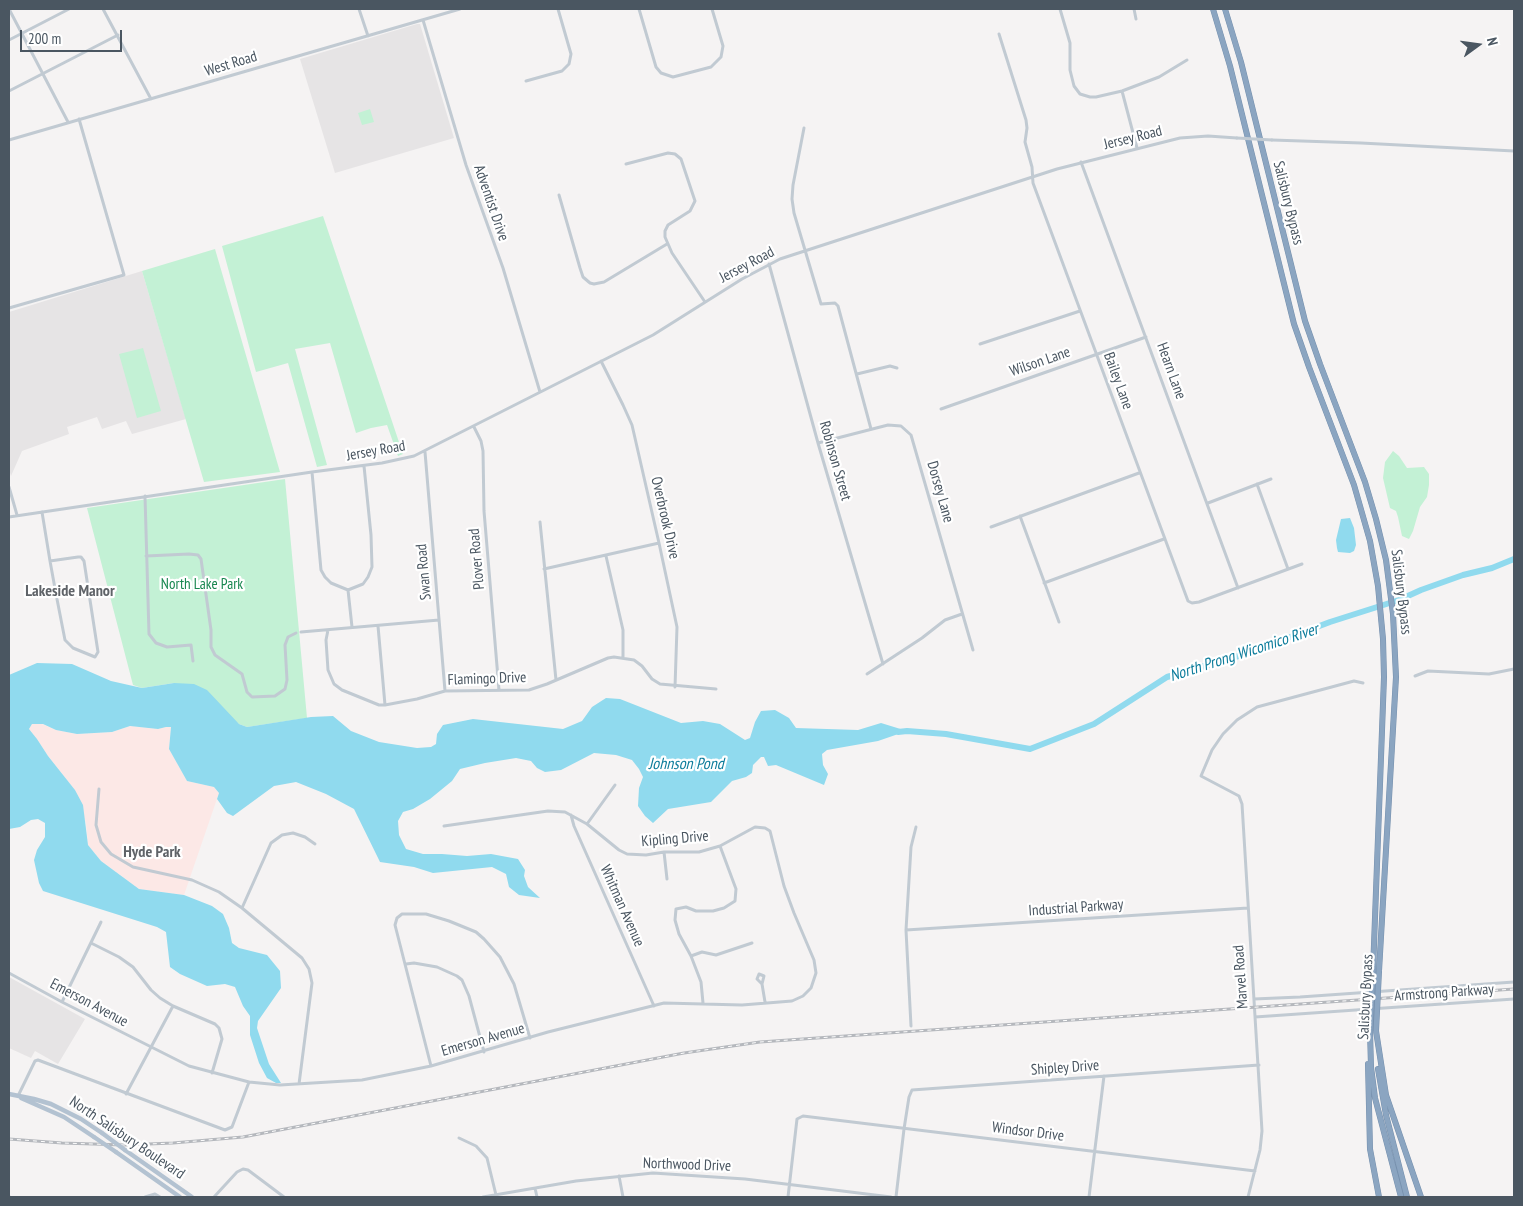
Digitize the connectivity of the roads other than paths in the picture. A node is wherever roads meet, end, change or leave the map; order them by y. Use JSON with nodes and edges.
{"nodes":[{"id":1,"x":9,"y":9,"type":"edge"},
{"id":2,"x":69,"y":9,"type":"edge"},
{"id":3,"x":103,"y":9,"type":"edge"},
{"id":4,"x":359,"y":9,"type":"edge"},
{"id":5,"x":460,"y":9,"type":"edge"},
{"id":6,"x":558,"y":9,"type":"edge"},
{"id":7,"x":638,"y":9,"type":"edge"},
{"id":8,"x":712,"y":9,"type":"edge"},
{"id":9,"x":1060,"y":9,"type":"edge"},
{"id":10,"x":1134,"y":9,"type":"edge"},
{"id":11,"x":1213,"y":9,"type":"edge"},
{"id":12,"x":1225,"y":9,"type":"edge"},
{"id":13,"x":1136,"y":19,"type":"dead end"},
{"id":14,"x":424,"y":20,"type":"junction"},
{"id":15,"x":21,"y":33,"type":"junction"},
{"id":16,"x":999,"y":34,"type":"dead end"},
{"id":17,"x":118,"y":35,"type":"junction"},
{"id":18,"x":368,"y":36,"type":"junction"},
{"id":19,"x":9,"y":40,"type":"edge"},
{"id":20,"x":1187,"y":60,"type":"dead end"},
{"id":21,"x":43,"y":74,"type":"junction"},
{"id":22,"x":526,"y":81,"type":"dead end"},
{"id":23,"x":9,"y":91,"type":"edge"},
{"id":24,"x":1122,"y":91,"type":"junction"},
{"id":25,"x":151,"y":99,"type":"junction"},
{"id":26,"x":80,"y":119,"type":"junction"},
{"id":27,"x":68,"y":122,"type":"junction"},
{"id":28,"x":804,"y":128,"type":"dead end"},
{"id":29,"x":9,"y":140,"type":"edge"},
{"id":30,"x":1137,"y":148,"type":"junction"},
{"id":31,"x":1514,"y":151,"type":"edge"},
{"id":32,"x":1082,"y":162,"type":"junction"},
{"id":33,"x":626,"y":164,"type":"dead end"},
{"id":34,"x":1032,"y":176,"type":"junction"},
{"id":35,"x":559,"y":195,"type":"dead end"},
{"id":36,"x":667,"y":244,"type":"junction"},
{"id":37,"x":806,"y":250,"type":"junction"},
{"id":38,"x":769,"y":264,"type":"junction"},
{"id":39,"x":705,"y":302,"type":"junction"},
{"id":40,"x":9,"y":308,"type":"edge"},
{"id":41,"x":1080,"y":311,"type":"junction"},
{"id":42,"x":1146,"y":337,"type":"junction"},
{"id":43,"x":980,"y":344,"type":"dead end"},
{"id":44,"x":1096,"y":354,"type":"junction"},
{"id":45,"x":601,"y":361,"type":"junction"},
{"id":46,"x":897,"y":368,"type":"dead end"},
{"id":47,"x":857,"y":374,"type":"junction"},
{"id":48,"x":540,"y":392,"type":"junction"},
{"id":49,"x":941,"y":409,"type":"dead end"},
{"id":50,"x":474,"y":427,"type":"junction"},
{"id":51,"x":871,"y":429,"type":"junction"},
{"id":52,"x":818,"y":443,"type":"junction"},
{"id":53,"x":425,"y":452,"type":"junction"},
{"id":54,"x":364,"y":466,"type":"junction"},
{"id":55,"x":312,"y":472,"type":"junction"},
{"id":56,"x":1140,"y":473,"type":"junction"},
{"id":57,"x":1271,"y":479,"type":"dead end"},
{"id":58,"x":1257,"y":484,"type":"junction"},
{"id":59,"x":9,"y":487,"type":"edge"},
{"id":60,"x":145,"y":496,"type":"junction"},
{"id":61,"x":1208,"y":502,"type":"junction"},
{"id":62,"x":42,"y":512,"type":"junction"},
{"id":63,"x":17,"y":515,"type":"junction"},
{"id":64,"x":10,"y":516,"type":"edge"},
{"id":65,"x":1020,"y":516,"type":"junction"},
{"id":66,"x":540,"y":522,"type":"dead end"},
{"id":67,"x":990,"y":527,"type":"dead end"},
{"id":68,"x":1164,"y":539,"type":"junction"},
{"id":69,"x":659,"y":543,"type":"junction"},
{"id":70,"x":146,"y":556,"type":"junction"},
{"id":71,"x":606,"y":556,"type":"junction"},
{"id":72,"x":50,"y":561,"type":"junction"},
{"id":73,"x":1302,"y":564,"type":"dead end"},
{"id":74,"x":544,"y":569,"type":"junction"},
{"id":75,"x":1288,"y":569,"type":"junction"},
{"id":76,"x":1044,"y":583,"type":"junction"},
{"id":77,"x":1238,"y":588,"type":"junction"},
{"id":78,"x":348,"y":590,"type":"junction"},
{"id":79,"x":962,"y":614,"type":"junction"},
{"id":80,"x":439,"y":620,"type":"junction"},
{"id":81,"x":1058,"y":622,"type":"dead end"},
{"id":82,"x":378,"y":626,"type":"junction"},
{"id":83,"x":352,"y":627,"type":"junction"},
{"id":84,"x":328,"y":630,"type":"junction"},
{"id":85,"x":301,"y":632,"type":"dead end"},
{"id":86,"x":296,"y":633,"type":"dead end"},
{"id":87,"x":973,"y":650,"type":"dead end"},
{"id":88,"x":623,"y":658,"type":"junction"},
{"id":89,"x":192,"y":661,"type":"dead end"},
{"id":90,"x":883,"y":664,"type":"junction"},
{"id":91,"x":1514,"y":669,"type":"edge"},
{"id":92,"x":867,"y":674,"type":"dead end"},
{"id":93,"x":1415,"y":676,"type":"dead end"},
{"id":94,"x":556,"y":680,"type":"junction"},
{"id":95,"x":1363,"y":683,"type":"dead end"},
{"id":96,"x":675,"y":687,"type":"junction"},
{"id":97,"x":716,"y":689,"type":"dead end"},
{"id":98,"x":499,"y":690,"type":"junction"},
{"id":99,"x":445,"y":691,"type":"junction"},
{"id":100,"x":385,"y":706,"type":"junction"},
{"id":101,"x":615,"y":785,"type":"dead end"},
{"id":102,"x":99,"y":789,"type":"dead end"},
{"id":103,"x":571,"y":815,"type":"junction"},
{"id":104,"x":587,"y":824,"type":"junction"},
{"id":105,"x":444,"y":826,"type":"dead end"},
{"id":106,"x":916,"y":827,"type":"dead end"},
{"id":107,"x":767,"y":829,"type":"joint"},
{"id":108,"x":315,"y":844,"type":"dead end"},
{"id":109,"x":720,"y":846,"type":"junction"},
{"id":110,"x":664,"y":852,"type":"junction"},
{"id":111,"x":667,"y":879,"type":"dead end"},
{"id":112,"x":242,"y":908,"type":"junction"},
{"id":113,"x":1248,"y":908,"type":"junction"},
{"id":114,"x":101,"y":922,"type":"dead end"},
{"id":115,"x":906,"y":930,"type":"junction"},
{"id":116,"x":91,"y":943,"type":"junction"},
{"id":117,"x":752,"y":943,"type":"dead end"},
{"id":118,"x":691,"y":956,"type":"junction"},
{"id":119,"x":406,"y":964,"type":"junction"},
{"id":120,"x":9,"y":973,"type":"edge"},
{"id":121,"x":1514,"y":982,"type":"edge"},
{"id":122,"x":762,"y":984,"type":"dead end"},
{"id":123,"x":1254,"y":999,"type":"junction"},
{"id":124,"x":1514,"y":1000,"type":"edge"},
{"id":125,"x":62,"y":1002,"type":"junction"},
{"id":126,"x":765,"y":1002,"type":"junction"},
{"id":127,"x":703,"y":1003,"type":"junction"},
{"id":128,"x":173,"y":1006,"type":"junction"},
{"id":129,"x":654,"y":1006,"type":"junction"},
{"id":130,"x":1255,"y":1017,"type":"junction"},
{"id":131,"x":911,"y":1026,"type":"dead end"},
{"id":132,"x":1370,"y":1031,"type":"junction"},
{"id":133,"x":1376,"y":1031,"type":"junction"},
{"id":134,"x":530,"y":1038,"type":"junction"},
{"id":135,"x":152,"y":1048,"type":"junction"},
{"id":136,"x":484,"y":1052,"type":"junction"},
{"id":137,"x":1259,"y":1065,"type":"junction"},
{"id":138,"x":431,"y":1066,"type":"junction"},
{"id":139,"x":212,"y":1073,"type":"junction"},
{"id":140,"x":1104,"y":1076,"type":"junction"},
{"id":141,"x":249,"y":1082,"type":"junction"},
{"id":142,"x":300,"y":1084,"type":"junction"},
{"id":143,"x":9,"y":1094,"type":"edge"},
{"id":144,"x":126,"y":1094,"type":"junction"},
{"id":145,"x":17,"y":1096,"type":"junction"},
{"id":146,"x":904,"y":1129,"type":"junction"},
{"id":147,"x":459,"y":1138,"type":"dead end"},
{"id":148,"x":1095,"y":1151,"type":"junction"},
{"id":149,"x":1254,"y":1171,"type":"junction"},
{"id":150,"x":618,"y":1176,"type":"junction"},
{"id":151,"x":789,"y":1185,"type":"junction"},
{"id":152,"x":535,"y":1188,"type":"junction"},
{"id":153,"x":496,"y":1195,"type":"junction"},
{"id":154,"x":145,"y":1197,"type":"edge"},
{"id":155,"x":160,"y":1197,"type":"edge"},
{"id":156,"x":180,"y":1197,"type":"edge"},
{"id":157,"x":192,"y":1197,"type":"edge"},
{"id":158,"x":214,"y":1197,"type":"edge"},
{"id":159,"x":284,"y":1197,"type":"edge"},
{"id":160,"x":483,"y":1197,"type":"edge"},
{"id":161,"x":537,"y":1197,"type":"edge"},
{"id":162,"x":623,"y":1197,"type":"edge"},
{"id":163,"x":788,"y":1197,"type":"edge"},
{"id":164,"x":891,"y":1197,"type":"edge"},
{"id":165,"x":896,"y":1197,"type":"edge"},
{"id":166,"x":1090,"y":1197,"type":"edge"},
{"id":167,"x":1248,"y":1197,"type":"edge"},
{"id":168,"x":1379,"y":1197,"type":"edge"},
{"id":169,"x":1400,"y":1197,"type":"edge"},
{"id":170,"x":1407,"y":1197,"type":"edge"},
{"id":171,"x":1421,"y":1197,"type":"edge"}],
"edges":[{"from":1,"to":15,"type":"street"},
{"from":2,"to":15,"type":"street"},
{"from":3,"to":17,"type":"street"},
{"from":4,"to":18,"type":"street"},
{"from":5,"to":14,"type":"street","name":"West Road"},
{"from":6,"to":22,"type":"street"},
{"from":7,"to":8,"type":"street"},
{"from":9,"to":24,"type":"street"},
{"from":10,"to":13,"type":"street"},
{"from":11,"to":132,"type":"highway","name":"Salisbury Bypass","bridge":true},
{"from":12,"to":133,"type":"highway","name":"Salisbury Bypass","bridge":true},
{"from":14,"to":18,"type":"street","name":"West Road"},
{"from":14,"to":48,"type":"street","name":"Adventist Drive"},
{"from":15,"to":19,"type":"street"},
{"from":15,"to":21,"type":"street"},
{"from":16,"to":34,"type":"street","name":"Bailey Lane"},
{"from":17,"to":21,"type":"street"},
{"from":17,"to":25,"type":"street"},
{"from":18,"to":25,"type":"street","name":"West Road"},
{"from":20,"to":24,"type":"street"},
{"from":21,"to":23,"type":"street"},
{"from":21,"to":27,"type":"street"},
{"from":24,"to":30,"type":"street"},
{"from":25,"to":26,"type":"street","name":"West Road"},
{"from":26,"to":27,"type":"street","name":"West Road"},
{"from":26,"to":40,"type":"street"},
{"from":27,"to":29,"type":"street","name":"West Road"},
{"from":28,"to":37,"type":"street"},
{"from":30,"to":31,"type":"street","name":"Jersey Road","bridge":true},
{"from":30,"to":32,"type":"street","name":"Jersey Road"},
{"from":32,"to":34,"type":"street","name":"Jersey Road"},
{"from":32,"to":42,"type":"street","name":"Hearn Lane"},
{"from":33,"to":36,"type":"street"},
{"from":34,"to":37,"type":"street","name":"Jersey Road"},
{"from":34,"to":41,"type":"street","name":"Bailey Lane"},
{"from":35,"to":36,"type":"street"},
{"from":36,"to":39,"type":"street"},
{"from":37,"to":38,"type":"street","name":"Jersey Road"},
{"from":37,"to":47,"type":"street"},
{"from":38,"to":39,"type":"street","name":"Jersey Road"},
{"from":38,"to":52,"type":"street","name":"Robinson Street"},
{"from":39,"to":45,"type":"street","name":"Jersey Road"},
{"from":41,"to":43,"type":"street"},
{"from":41,"to":44,"type":"street","name":"Bailey Lane"},
{"from":42,"to":44,"type":"street","name":"Wilson Lane"},
{"from":42,"to":61,"type":"street","name":"Hearn Lane"},
{"from":44,"to":49,"type":"street","name":"Wilson Lane"},
{"from":44,"to":56,"type":"street","name":"Bailey Lane"},
{"from":45,"to":48,"type":"street","name":"Jersey Road"},
{"from":45,"to":69,"type":"street","name":"Overbrook Drive"},
{"from":46,"to":47,"type":"street"},
{"from":47,"to":51,"type":"street"},
{"from":48,"to":50,"type":"street","name":"Jersey Road"},
{"from":50,"to":53,"type":"street","name":"Jersey Road"},
{"from":50,"to":98,"type":"street","name":"Plover Road"},
{"from":51,"to":52,"type":"street","name":"Dorsey Lane"},
{"from":51,"to":79,"type":"street","name":"Dorsey Lane"},
{"from":52,"to":90,"type":"street","name":"Robinson Street"},
{"from":53,"to":54,"type":"street","name":"Jersey Road"},
{"from":53,"to":80,"type":"street","name":"Swan Road"},
{"from":54,"to":55,"type":"street","name":"Jersey Road"},
{"from":54,"to":78,"type":"street"},
{"from":55,"to":60,"type":"street","name":"Jersey Road"},
{"from":55,"to":78,"type":"street"},
{"from":56,"to":65,"type":"street"},
{"from":56,"to":68,"type":"street","name":"Bailey Lane"},
{"from":57,"to":58,"type":"street"},
{"from":58,"to":61,"type":"street"},
{"from":58,"to":75,"type":"street"},
{"from":59,"to":63,"type":"street"},
{"from":60,"to":62,"type":"street","name":"Jersey Road"},
{"from":60,"to":70,"type":"street"},
{"from":61,"to":77,"type":"street","name":"Hearn Lane"},
{"from":62,"to":63,"type":"street","name":"Jersey Road"},
{"from":62,"to":72,"type":"street"},
{"from":63,"to":64,"type":"street","name":"Jersey Road"},
{"from":65,"to":67,"type":"street"},
{"from":65,"to":76,"type":"street"},
{"from":66,"to":74,"type":"street"},
{"from":68,"to":76,"type":"street"},
{"from":68,"to":77,"type":"street","name":"Bailey Lane"},
{"from":69,"to":71,"type":"street"},
{"from":69,"to":96,"type":"street","name":"Overbrook Drive"},
{"from":70,"to":86,"type":"street"},
{"from":70,"to":89,"type":"street"},
{"from":71,"to":74,"type":"street"},
{"from":71,"to":88,"type":"street"},
{"from":72,"to":72,"type":"street"},
{"from":73,"to":75,"type":"street"},
{"from":74,"to":94,"type":"street"},
{"from":75,"to":77,"type":"street"},
{"from":76,"to":81,"type":"street"},
{"from":78,"to":83,"type":"street"},
{"from":79,"to":87,"type":"street","name":"Dorsey Lane"},
{"from":79,"to":90,"type":"street"},
{"from":80,"to":82,"type":"street"},
{"from":80,"to":99,"type":"street","name":"Swan Road"},
{"from":82,"to":83,"type":"street"},
{"from":82,"to":100,"type":"street"},
{"from":83,"to":84,"type":"street"},
{"from":84,"to":85,"type":"street"},
{"from":84,"to":100,"type":"street","name":"Flamingo Drive"},
{"from":88,"to":94,"type":"street","name":"Flamingo Drive"},
{"from":88,"to":96,"type":"street"},
{"from":90,"to":92,"type":"street"},
{"from":91,"to":93,"type":"street"},
{"from":94,"to":98,"type":"street","name":"Flamingo Drive"},
{"from":95,"to":113,"type":"street","name":"Marvel Road"},
{"from":96,"to":97,"type":"street"},
{"from":98,"to":99,"type":"street","name":"Flamingo Drive"},
{"from":99,"to":100,"type":"street","name":"Flamingo Drive"},
{"from":101,"to":104,"type":"street"},
{"from":102,"to":112,"type":"street"},
{"from":103,"to":104,"type":"street","name":"Kipling Drive"},
{"from":103,"to":105,"type":"street","name":"Kipling Drive"},
{"from":103,"to":129,"type":"street","name":"Whitman Avenue"},
{"from":104,"to":110,"type":"street","name":"Kipling Drive"},
{"from":106,"to":115,"type":"street"},
{"from":107,"to":109,"type":"street","name":"Kipling Drive"},
{"from":107,"to":126,"type":"street","name":"Emerson Avenue"},
{"from":108,"to":112,"type":"street"},
{"from":109,"to":110,"type":"street","name":"Kipling Drive"},
{"from":109,"to":118,"type":"street"},
{"from":110,"to":111,"type":"street"},
{"from":112,"to":142,"type":"street"},
{"from":113,"to":115,"type":"street","name":"Industrial Parkway"},
{"from":113,"to":123,"type":"street","name":"Marvel Road"},
{"from":114,"to":116,"type":"street"},
{"from":115,"to":131,"type":"street"},
{"from":116,"to":125,"type":"street"},
{"from":116,"to":128,"type":"street"},
{"from":117,"to":118,"type":"street"},
{"from":118,"to":127,"type":"street"},
{"from":119,"to":134,"type":"street"},
{"from":119,"to":136,"type":"street"},
{"from":119,"to":138,"type":"street"},
{"from":120,"to":125,"type":"street","name":"Emerson Avenue"},
{"from":121,"to":123,"type":"street"},
{"from":122,"to":126,"type":"street"},
{"from":123,"to":130,"type":"street","name":"Marvel Road"},
{"from":124,"to":130,"type":"street","name":"Armstrong Parkway"},
{"from":125,"to":135,"type":"street","name":"Emerson Avenue"},
{"from":126,"to":127,"type":"street","name":"Emerson Avenue"},
{"from":127,"to":129,"type":"street","name":"Emerson Avenue"},
{"from":128,"to":135,"type":"street"},
{"from":128,"to":139,"type":"street"},
{"from":129,"to":134,"type":"street","name":"Emerson Avenue"},
{"from":130,"to":137,"type":"street","name":"Marvel Road"},
{"from":132,"to":168,"type":"highway"},
{"from":132,"to":169,"type":"highway","name":"Salisbury Bypass"},
{"from":133,"to":170,"type":"highway","name":"Salisbury Bypass"},
{"from":133,"to":171,"type":"highway"},
{"from":134,"to":136,"type":"street","name":"Emerson Avenue"},
{"from":135,"to":139,"type":"street","name":"Emerson Avenue"},
{"from":135,"to":144,"type":"street"},
{"from":136,"to":138,"type":"street","name":"Emerson Avenue"},
{"from":137,"to":140,"type":"street","name":"Shipley Drive"},
{"from":137,"to":149,"type":"street","name":"Marvel Road"},
{"from":138,"to":142,"type":"street","name":"Emerson Avenue"},
{"from":139,"to":141,"type":"street","name":"Emerson Avenue"},
{"from":140,"to":146,"type":"street","name":"Shipley Drive"},
{"from":140,"to":148,"type":"street"},
{"from":141,"to":142,"type":"street","name":"Emerson Avenue"},
{"from":141,"to":144,"type":"street"},
{"from":143,"to":145,"type":"main road","name":"North Salisbury Boulevard"},
{"from":144,"to":145,"type":"street"},
{"from":145,"to":156,"type":"main road","name":"North Salisbury Boulevard","bridge":true},
{"from":145,"to":157,"type":"main road","name":"North Salisbury Boulevard","bridge":true},
{"from":146,"to":148,"type":"street","name":"Windsor Drive"},
{"from":146,"to":151,"type":"street","name":"Windsor Drive"},
{"from":146,"to":165,"type":"street"},
{"from":147,"to":153,"type":"street"},
{"from":148,"to":149,"type":"street","name":"Windsor Drive"},
{"from":148,"to":166,"type":"street"},
{"from":149,"to":167,"type":"street","name":"Marvel Road"},
{"from":150,"to":151,"type":"street","name":"Northwood Drive"},
{"from":150,"to":152,"type":"street","name":"Northwood Drive"},
{"from":150,"to":162,"type":"street"},
{"from":151,"to":163,"type":"street"},
{"from":151,"to":164,"type":"street","name":"Northwood Drive"},
{"from":152,"to":153,"type":"street","name":"Northwood Drive"},
{"from":152,"to":161,"type":"street"},
{"from":153,"to":160,"type":"street","name":"Northwood Drive"},
{"from":154,"to":155,"type":"street"},
{"from":158,"to":159,"type":"street"}]}
